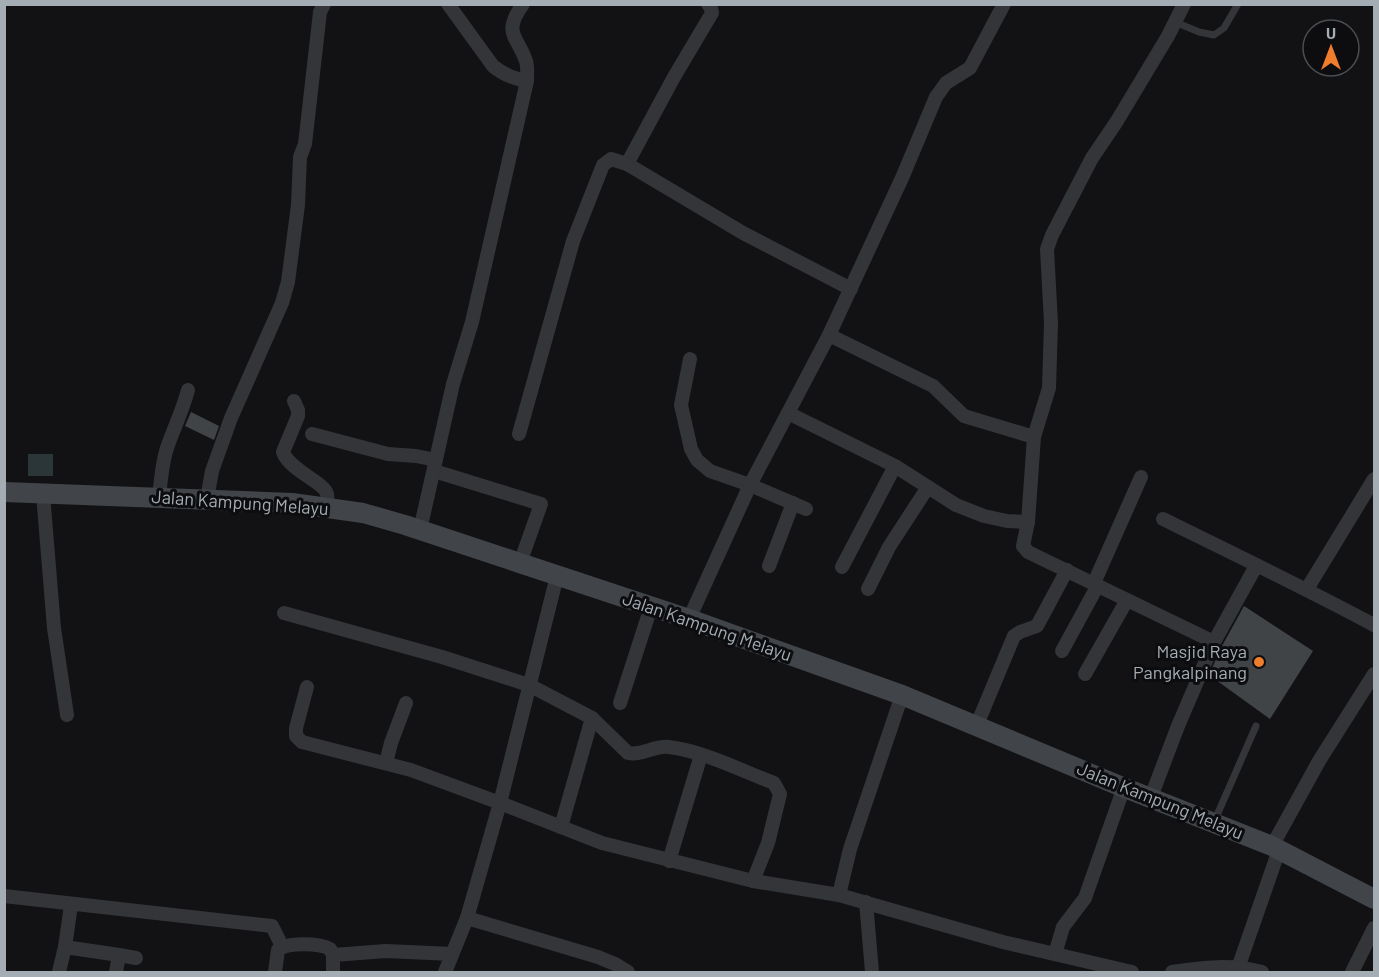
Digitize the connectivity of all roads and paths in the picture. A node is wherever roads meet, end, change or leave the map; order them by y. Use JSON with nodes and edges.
{"nodes":[{"id":1,"x":324,"y":4,"type":"edge"},
{"id":2,"x":448,"y":4,"type":"edge"},
{"id":3,"x":523,"y":4,"type":"edge"},
{"id":4,"x":708,"y":4,"type":"edge"},
{"id":5,"x":1004,"y":4,"type":"edge"},
{"id":6,"x":1184,"y":4,"type":"edge"},
{"id":7,"x":1238,"y":4,"type":"edge"},
{"id":8,"x":1175,"y":22,"type":"junction"},
{"id":9,"x":527,"y":81,"type":"junction"},
{"id":10,"x":627,"y":164,"type":"junction"},
{"id":11,"x":851,"y":289,"type":"junction"},
{"id":12,"x":829,"y":335,"type":"junction"},
{"id":13,"x":690,"y":359,"type":"dead end"},
{"id":14,"x":188,"y":390,"type":"dead end"},
{"id":15,"x":294,"y":402,"type":"dead end"},
{"id":16,"x":788,"y":413,"type":"junction"},
{"id":17,"x":312,"y":434,"type":"dead end"},
{"id":18,"x":519,"y":434,"type":"dead end"},
{"id":19,"x":1034,"y":437,"type":"junction"},
{"id":20,"x":435,"y":466,"type":"junction"},
{"id":21,"x":895,"y":466,"type":"junction"},
{"id":22,"x":1142,"y":477,"type":"dead end"},
{"id":23,"x":1374,"y":479,"type":"edge"},
{"id":24,"x":750,"y":484,"type":"junction"},
{"id":25,"x":928,"y":488,"type":"junction"},
{"id":26,"x":4,"y":492,"type":"edge"},
{"id":27,"x":43,"y":494,"type":"junction"},
{"id":28,"x":159,"y":497,"type":"junction"},
{"id":29,"x":207,"y":499,"type":"junction"},
{"id":30,"x":793,"y":503,"type":"junction"},
{"id":31,"x":327,"y":508,"type":"junction"},
{"id":32,"x":806,"y":509,"type":"dead end"},
{"id":33,"x":1163,"y":519,"type":"dead end"},
{"id":34,"x":1028,"y":522,"type":"junction"},
{"id":35,"x":420,"y":530,"type":"junction"},
{"id":36,"x":520,"y":563,"type":"junction"},
{"id":37,"x":769,"y":566,"type":"dead end"},
{"id":38,"x":1256,"y":566,"type":"junction"},
{"id":39,"x":842,"y":567,"type":"dead end"},
{"id":40,"x":1067,"y":570,"type":"junction"},
{"id":41,"x":557,"y":576,"type":"junction"},
{"id":42,"x":1096,"y":584,"type":"junction"},
{"id":43,"x":868,"y":589,"type":"dead end"},
{"id":44,"x":1308,"y":589,"type":"junction"},
{"id":45,"x":1126,"y":600,"type":"junction"},
{"id":46,"x":651,"y":607,"type":"junction"},
{"id":47,"x":284,"y":613,"type":"dead end"},
{"id":48,"x":688,"y":619,"type":"junction"},
{"id":49,"x":1374,"y":625,"type":"edge"},
{"id":50,"x":1214,"y":642,"type":"junction"},
{"id":51,"x":1062,"y":651,"type":"dead end"},
{"id":52,"x":1085,"y":674,"type":"dead end"},
{"id":53,"x":1374,"y":674,"type":"edge"},
{"id":54,"x":529,"y":685,"type":"junction"},
{"id":55,"x":307,"y":687,"type":"dead end"},
{"id":56,"x":902,"y":695,"type":"junction"},
{"id":57,"x":406,"y":703,"type":"dead end"},
{"id":58,"x":620,"y":703,"type":"dead end"},
{"id":59,"x":67,"y":715,"type":"dead end"},
{"id":60,"x":592,"y":718,"type":"junction"},
{"id":61,"x":1256,"y":726,"type":"dead end"},
{"id":62,"x":976,"y":727,"type":"junction"},
{"id":63,"x":701,"y":755,"type":"junction"},
{"id":64,"x":386,"y":763,"type":"junction"},
{"id":65,"x":1124,"y":788,"type":"junction"},
{"id":66,"x":1151,"y":797,"type":"junction"},
{"id":67,"x":500,"y":803,"type":"junction"},
{"id":68,"x":1214,"y":822,"type":"junction"},
{"id":69,"x":561,"y":827,"type":"junction"},
{"id":70,"x":1275,"y":848,"type":"junction"},
{"id":71,"x":669,"y":861,"type":"junction"},
{"id":72,"x":753,"y":880,"type":"junction"},
{"id":73,"x":839,"y":895,"type":"junction"},
{"id":74,"x":4,"y":896,"type":"edge"},
{"id":75,"x":1374,"y":898,"type":"edge"},
{"id":76,"x":866,"y":902,"type":"junction"},
{"id":77,"x":71,"y":905,"type":"junction"},
{"id":78,"x":467,"y":918,"type":"junction"},
{"id":79,"x":1374,"y":928,"type":"edge"},
{"id":80,"x":282,"y":946,"type":"junction"},
{"id":81,"x":64,"y":947,"type":"junction"},
{"id":82,"x":452,"y":954,"type":"junction"},
{"id":83,"x":1054,"y":954,"type":"junction"},
{"id":84,"x":119,"y":955,"type":"junction"},
{"id":85,"x":333,"y":956,"type":"junction"},
{"id":86,"x":136,"y":958,"type":"dead end"},
{"id":87,"x":1238,"y":968,"type":"junction"},
{"id":88,"x":1191,"y":971,"type":"edge"},
{"id":89,"x":59,"y":972,"type":"edge"},
{"id":90,"x":116,"y":972,"type":"edge"},
{"id":91,"x":275,"y":972,"type":"edge"},
{"id":92,"x":333,"y":972,"type":"edge"},
{"id":93,"x":445,"y":972,"type":"edge"},
{"id":94,"x":628,"y":972,"type":"edge"},
{"id":95,"x":872,"y":972,"type":"edge"},
{"id":96,"x":1132,"y":972,"type":"edge"},
{"id":97,"x":1172,"y":972,"type":"edge"},
{"id":98,"x":1262,"y":972,"type":"edge"},
{"id":99,"x":1352,"y":972,"type":"edge"}],
"edges":[{"from":1,"to":29,"type":"street"},
{"from":2,"to":9,"type":"street"},
{"from":3,"to":9,"type":"street"},
{"from":4,"to":10,"type":"street"},
{"from":5,"to":11,"type":"street"},
{"from":6,"to":8,"type":"street"},
{"from":7,"to":8,"type":"lane"},
{"from":8,"to":19,"type":"street"},
{"from":9,"to":20,"type":"street"},
{"from":10,"to":11,"type":"street"},
{"from":10,"to":18,"type":"street"},
{"from":11,"to":12,"type":"street"},
{"from":12,"to":16,"type":"street"},
{"from":12,"to":19,"type":"street"},
{"from":13,"to":24,"type":"street"},
{"from":14,"to":28,"type":"street"},
{"from":15,"to":31,"type":"street"},
{"from":16,"to":21,"type":"street"},
{"from":16,"to":24,"type":"street"},
{"from":17,"to":20,"type":"street"},
{"from":19,"to":34,"type":"street"},
{"from":20,"to":35,"type":"street"},
{"from":20,"to":36,"type":"street"},
{"from":21,"to":25,"type":"street"},
{"from":21,"to":39,"type":"street"},
{"from":22,"to":42,"type":"street"},
{"from":23,"to":44,"type":"street"},
{"from":24,"to":30,"type":"street"},
{"from":24,"to":48,"type":"street"},
{"from":25,"to":34,"type":"street"},
{"from":25,"to":43,"type":"street"},
{"from":26,"to":27,"type":"main road","name":"Jalan Kampung Melayu"},
{"from":27,"to":28,"type":"main road","name":"Jalan Kampung Melayu"},
{"from":27,"to":59,"type":"street"},
{"from":28,"to":29,"type":"main road","name":"Jalan Kampung Melayu"},
{"from":29,"to":31,"type":"main road","name":"Jalan Kampung Melayu"},
{"from":30,"to":32,"type":"street"},
{"from":30,"to":37,"type":"street"},
{"from":31,"to":35,"type":"main road","name":"Jalan Kampung Melayu"},
{"from":33,"to":38,"type":"street"},
{"from":34,"to":40,"type":"street"},
{"from":35,"to":36,"type":"main road","name":"Jalan Kampung Melayu"},
{"from":36,"to":41,"type":"main road","name":"Jalan Kampung Melayu"},
{"from":38,"to":44,"type":"street"},
{"from":38,"to":50,"type":"street"},
{"from":40,"to":42,"type":"street"},
{"from":40,"to":62,"type":"street"},
{"from":41,"to":46,"type":"main road","name":"Jalan Kampung Melayu"},
{"from":41,"to":54,"type":"street"},
{"from":42,"to":45,"type":"street"},
{"from":42,"to":51,"type":"street"},
{"from":44,"to":49,"type":"street"},
{"from":45,"to":50,"type":"street"},
{"from":45,"to":52,"type":"street"},
{"from":46,"to":48,"type":"main road","name":"Jalan Kampung Melayu"},
{"from":46,"to":58,"type":"street"},
{"from":47,"to":54,"type":"street"},
{"from":48,"to":56,"type":"main road","name":"Jalan Kampung Melayu"},
{"from":50,"to":66,"type":"street"},
{"from":53,"to":70,"type":"street"},
{"from":54,"to":60,"type":"street"},
{"from":54,"to":67,"type":"street"},
{"from":55,"to":64,"type":"street"},
{"from":56,"to":62,"type":"main road","name":"Jalan Kampung Melayu"},
{"from":56,"to":73,"type":"street"},
{"from":57,"to":64,"type":"street"},
{"from":60,"to":63,"type":"street"},
{"from":60,"to":69,"type":"street"},
{"from":61,"to":68,"type":"lane"},
{"from":62,"to":65,"type":"main road","name":"Jalan Kampung Melayu"},
{"from":63,"to":71,"type":"street"},
{"from":63,"to":72,"type":"street"},
{"from":64,"to":67,"type":"street"},
{"from":65,"to":66,"type":"main road","name":"Jalan Kampung Melayu"},
{"from":65,"to":83,"type":"street"},
{"from":66,"to":68,"type":"main road","name":"Jalan Kampung Melayu"},
{"from":67,"to":69,"type":"street"},
{"from":67,"to":78,"type":"street"},
{"from":68,"to":70,"type":"main road","name":"Jalan Kampung Melayu"},
{"from":69,"to":71,"type":"street"},
{"from":70,"to":75,"type":"main road","name":"Jalan Kampung Melayu"},
{"from":70,"to":87,"type":"street"},
{"from":71,"to":72,"type":"street"},
{"from":72,"to":73,"type":"street"},
{"from":73,"to":76,"type":"street"},
{"from":74,"to":77,"type":"street"},
{"from":76,"to":83,"type":"street"},
{"from":76,"to":95,"type":"street"},
{"from":77,"to":80,"type":"street"},
{"from":77,"to":81,"type":"street"},
{"from":78,"to":82,"type":"street"},
{"from":78,"to":94,"type":"street"},
{"from":79,"to":99,"type":"street"},
{"from":80,"to":85,"type":"street"},
{"from":80,"to":91,"type":"street"},
{"from":81,"to":84,"type":"street"},
{"from":81,"to":89,"type":"street"},
{"from":82,"to":85,"type":"street"},
{"from":82,"to":93,"type":"street"},
{"from":83,"to":96,"type":"street"},
{"from":84,"to":86,"type":"street"},
{"from":84,"to":90,"type":"street"},
{"from":85,"to":92,"type":"street"},
{"from":87,"to":88,"type":"street"},
{"from":87,"to":98,"type":"street"},
{"from":88,"to":97,"type":"street"}]}
